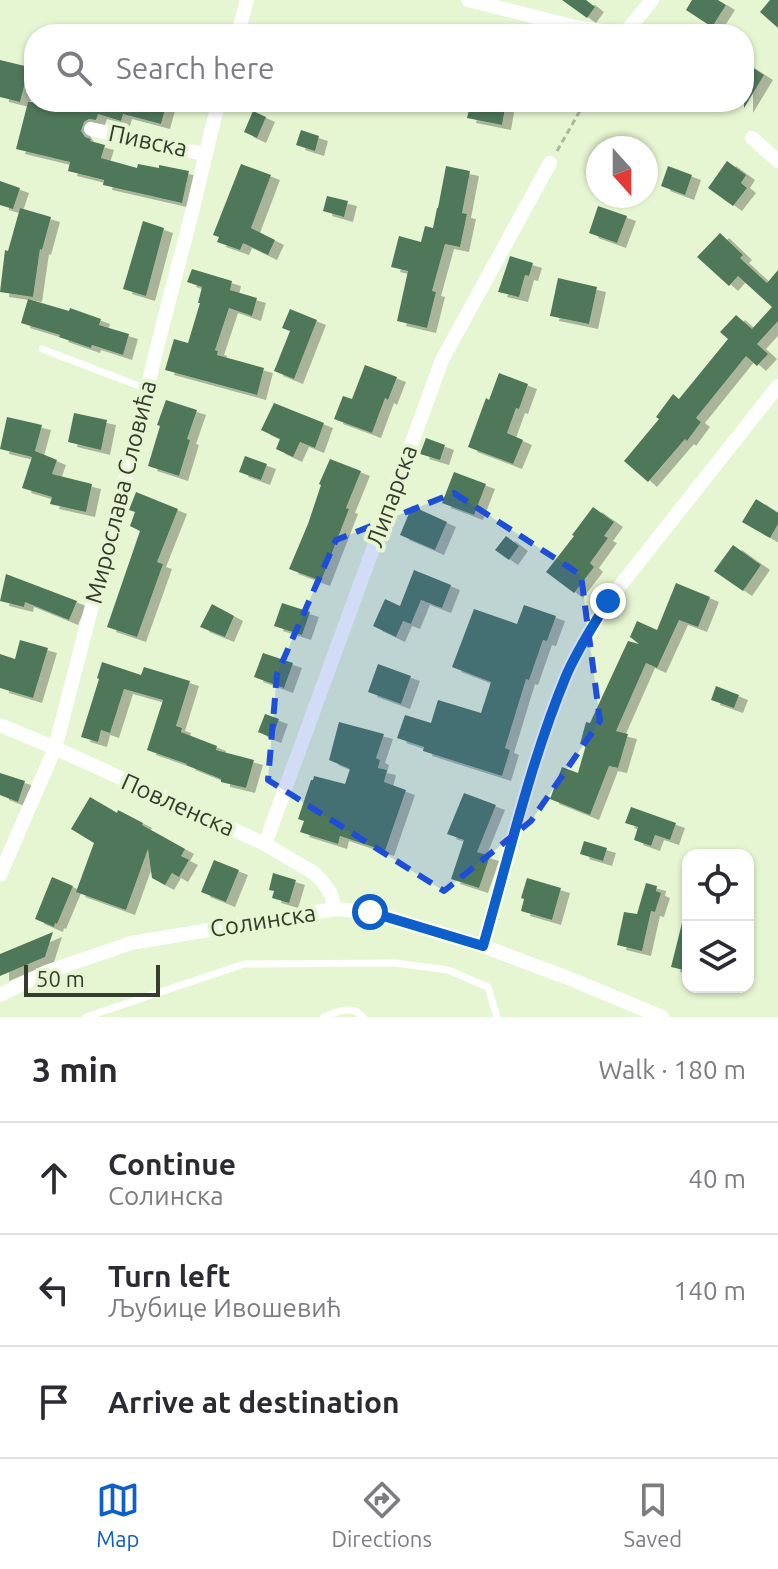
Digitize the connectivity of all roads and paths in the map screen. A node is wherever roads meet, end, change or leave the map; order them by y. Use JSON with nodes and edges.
{"nodes":[{"id":1,"x":247,"y":0,"type":"edge"},
{"id":2,"x":468,"y":0,"type":"edge"},
{"id":3,"x":652,"y":0,"type":"edge"},
{"id":4,"x":241,"y":24,"type":"edge"},
{"id":5,"x":563,"y":24,"type":"edge"},
{"id":6,"x":632,"y":24,"type":"edge"},
{"id":7,"x":216,"y":112,"type":"edge"},
{"id":8,"x":579,"y":112,"type":"edge"},
{"id":9,"x":91,"y":129,"type":"dead end"},
{"id":10,"x":752,"y":138,"type":"dead end"},
{"id":11,"x":204,"y":154,"type":"junction"},
{"id":12,"x":778,"y":161,"type":"edge"},
{"id":13,"x":550,"y":163,"type":"joint"},
{"id":14,"x":42,"y":349,"type":"dead end"},
{"id":15,"x":778,"y":386,"type":"edge"},
{"id":16,"x":147,"y":389,"type":"junction"},
{"id":17,"x":0,"y":725,"type":"edge"},
{"id":18,"x":55,"y":748,"type":"junction"},
{"id":19,"x":265,"y":844,"type":"junction"},
{"id":20,"x":0,"y":875,"type":"edge"},
{"id":21,"x":335,"y":909,"type":"junction"},
{"id":22,"x":483,"y":946,"type":"junction"},
{"id":23,"x":0,"y":995,"type":"edge"},
{"id":24,"x":101,"y":1014,"type":"edge"},
{"id":25,"x":86,"y":1017,"type":"edge"},
{"id":26,"x":324,"y":1017,"type":"edge"},
{"id":27,"x":363,"y":1017,"type":"edge"},
{"id":28,"x":497,"y":1017,"type":"edge"},
{"id":29,"x":662,"y":1017,"type":"edge"}],
"edges":[{"from":1,"to":4,"type":"street"},
{"from":2,"to":5,"type":"street"},
{"from":3,"to":6,"type":"street"},
{"from":7,"to":11,"type":"street","name":"Мирослава Словића"},
{"from":8,"to":13,"type":"path"},
{"from":9,"to":11,"type":"street","name":"Пивска"},
{"from":10,"to":12,"type":"street"},
{"from":11,"to":16,"type":"street","name":"Мирослава Словића"},
{"from":13,"to":19,"type":"street","name":"Липарска"},
{"from":14,"to":16,"type":"lane"},
{"from":15,"to":22,"type":"street"},
{"from":16,"to":18,"type":"street","name":"Мирослава Словића"},
{"from":17,"to":18,"type":"street","name":"Повленска"},
{"from":18,"to":19,"type":"street","name":"Повленска"},
{"from":18,"to":20,"type":"street","name":"Мирослава Словића"},
{"from":19,"to":21,"type":"street","name":"Повленска"},
{"from":21,"to":22,"type":"street","name":"Солинска"},
{"from":21,"to":23,"type":"street","name":"Солинска"},
{"from":22,"to":29,"type":"street","name":"Солинска"},
{"from":24,"to":25,"type":"lane"},
{"from":24,"to":28,"type":"lane"},
{"from":26,"to":27,"type":"lane"}]}
